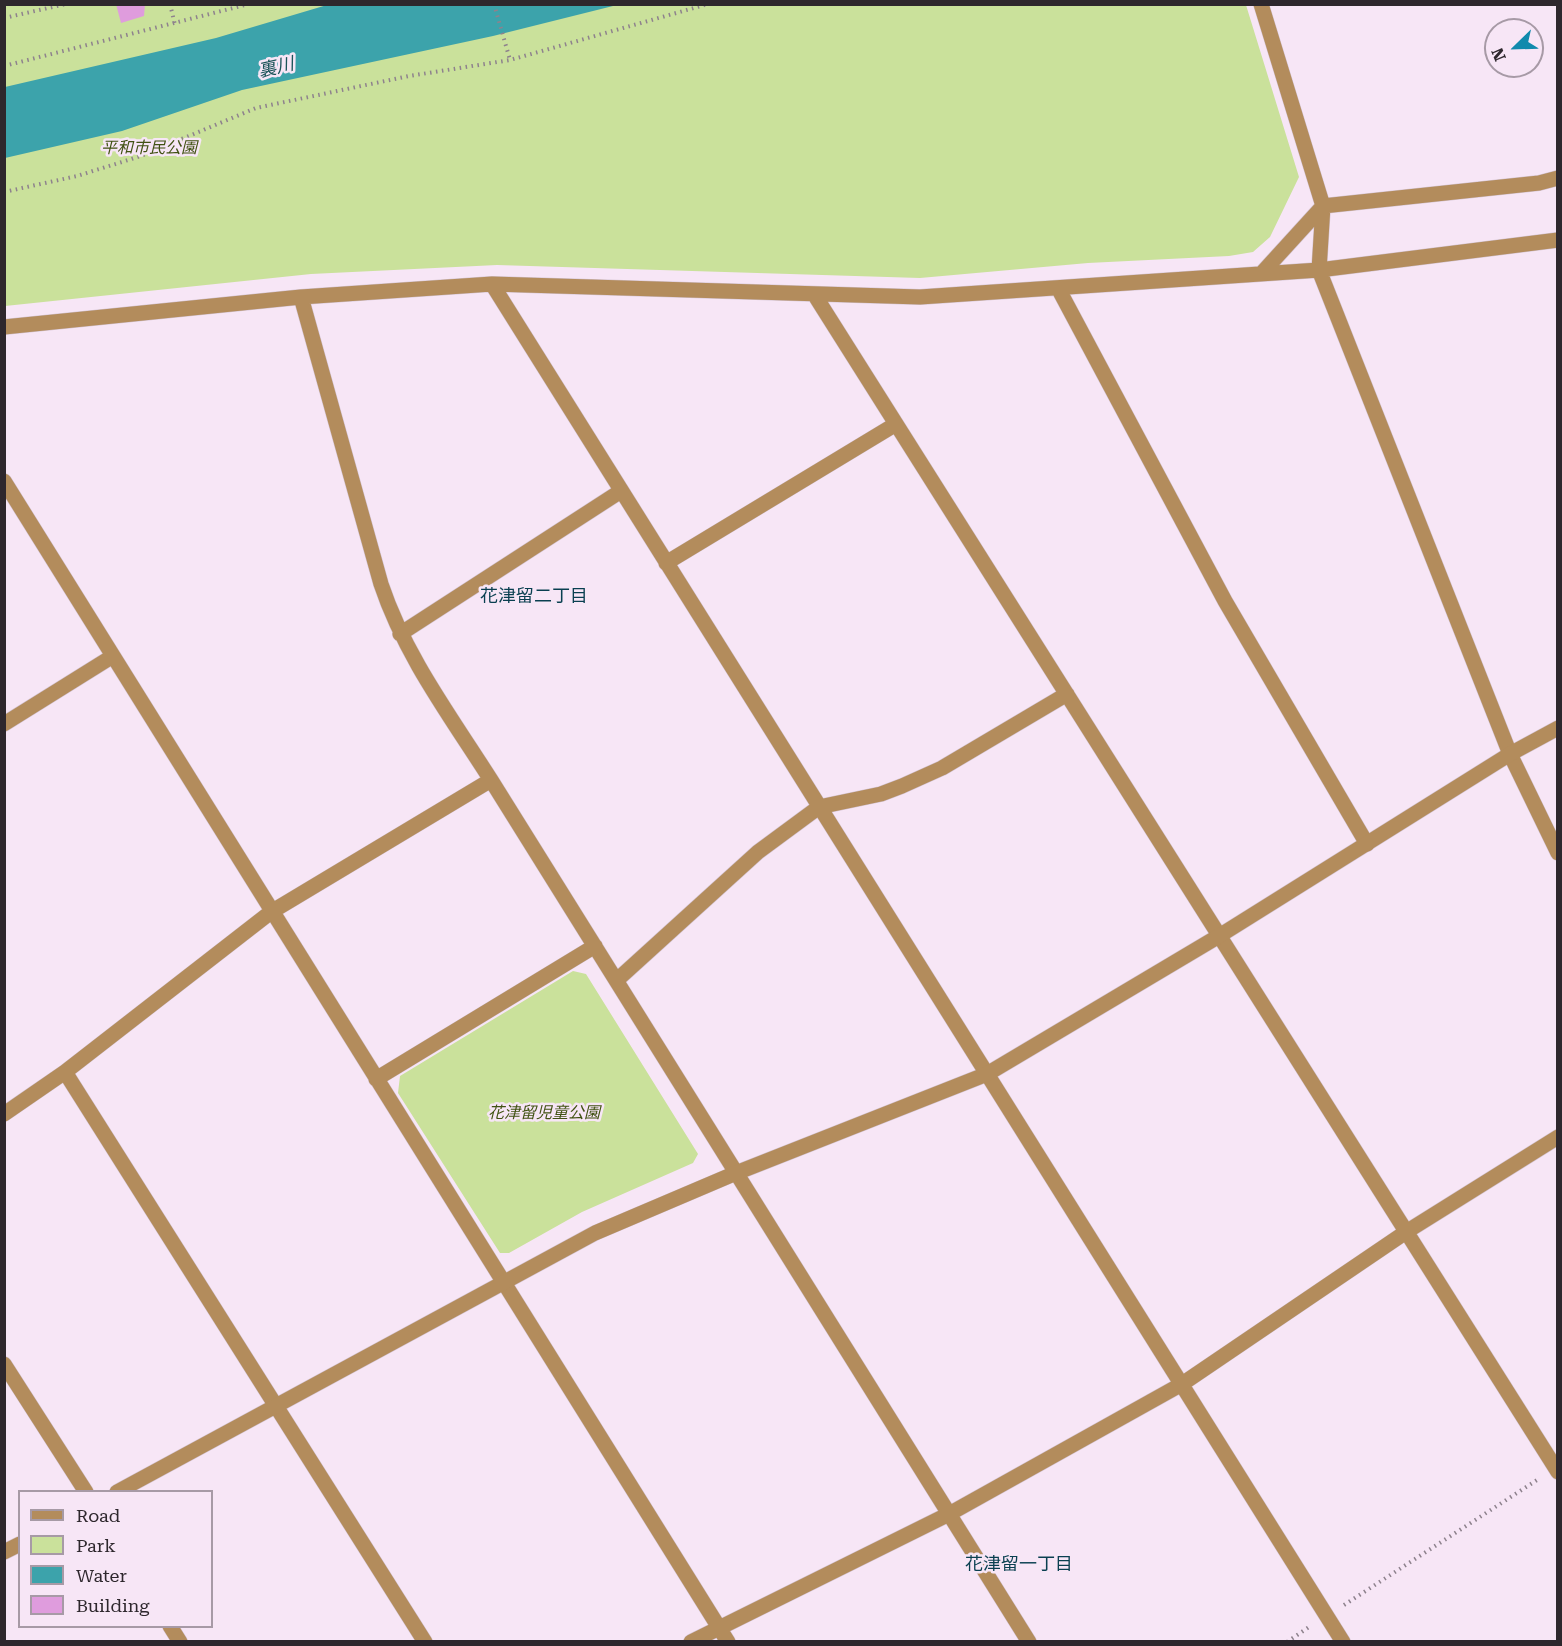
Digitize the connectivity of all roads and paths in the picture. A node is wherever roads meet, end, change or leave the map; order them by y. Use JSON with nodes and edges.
{"nodes":[{"id":1,"x":66,"y":4,"type":"edge"},
{"id":2,"x":170,"y":4,"type":"edge"},
{"id":3,"x":249,"y":4,"type":"edge"},
{"id":4,"x":494,"y":4,"type":"edge"},
{"id":5,"x":708,"y":4,"type":"edge"},
{"id":6,"x":1261,"y":4,"type":"edge"},
{"id":7,"x":4,"y":18,"type":"edge"},
{"id":8,"x":175,"y":25,"type":"junction"},
{"id":9,"x":510,"y":60,"type":"junction"},
{"id":10,"x":4,"y":66,"type":"edge"},
{"id":11,"x":1557,"y":178,"type":"edge"},
{"id":12,"x":4,"y":192,"type":"edge"},
{"id":13,"x":1323,"y":206,"type":"junction"},
{"id":14,"x":1557,"y":240,"type":"edge"},
{"id":15,"x":1320,"y":270,"type":"junction"},
{"id":16,"x":1261,"y":274,"type":"junction"},
{"id":17,"x":492,"y":284,"type":"junction"},
{"id":18,"x":1058,"y":288,"type":"junction"},
{"id":19,"x":813,"y":294,"type":"junction"},
{"id":20,"x":302,"y":297,"type":"junction"},
{"id":21,"x":4,"y":327,"type":"edge"},
{"id":22,"x":896,"y":424,"type":"junction"},
{"id":23,"x":4,"y":481,"type":"edge"},
{"id":24,"x":621,"y":491,"type":"junction"},
{"id":25,"x":666,"y":563,"type":"junction"},
{"id":26,"x":400,"y":634,"type":"junction"},
{"id":27,"x":113,"y":656,"type":"junction"},
{"id":28,"x":1067,"y":694,"type":"junction"},
{"id":29,"x":4,"y":724,"type":"edge"},
{"id":30,"x":1557,"y":728,"type":"edge"},
{"id":31,"x":1510,"y":754,"type":"junction"},
{"id":32,"x":491,"y":780,"type":"junction"},
{"id":33,"x":819,"y":807,"type":"junction"},
{"id":34,"x":1367,"y":844,"type":"junction"},
{"id":35,"x":1557,"y":853,"type":"edge"},
{"id":36,"x":271,"y":912,"type":"junction"},
{"id":37,"x":1219,"y":936,"type":"junction"},
{"id":38,"x":595,"y":946,"type":"junction"},
{"id":39,"x":617,"y":980,"type":"junction"},
{"id":40,"x":65,"y":1072,"type":"junction"},
{"id":41,"x":987,"y":1074,"type":"junction"},
{"id":42,"x":376,"y":1079,"type":"junction"},
{"id":43,"x":4,"y":1114,"type":"edge"},
{"id":44,"x":1557,"y":1137,"type":"edge"},
{"id":45,"x":736,"y":1173,"type":"junction"},
{"id":46,"x":1406,"y":1232,"type":"junction"},
{"id":47,"x":504,"y":1281,"type":"junction"},
{"id":48,"x":4,"y":1364,"type":"edge"},
{"id":49,"x":1182,"y":1384,"type":"junction"},
{"id":50,"x":276,"y":1405,"type":"junction"},
{"id":51,"x":1557,"y":1472,"type":"edge"},
{"id":52,"x":1540,"y":1479,"type":"dead end"},
{"id":53,"x":85,"y":1490,"type":"edge"},
{"id":54,"x":119,"y":1490,"type":"edge"},
{"id":55,"x":949,"y":1514,"type":"junction"},
{"id":56,"x":18,"y":1545,"type":"edge"},
{"id":57,"x":4,"y":1552,"type":"edge"},
{"id":58,"x":1339,"y":1608,"type":"dead end"},
{"id":59,"x":1315,"y":1623,"type":"dead end"},
{"id":60,"x":171,"y":1628,"type":"edge"},
{"id":61,"x":724,"y":1635,"type":"edge"},
{"id":62,"x":180,"y":1641,"type":"edge"},
{"id":63,"x":425,"y":1641,"type":"edge"},
{"id":64,"x":691,"y":1641,"type":"edge"},
{"id":65,"x":1029,"y":1641,"type":"edge"},
{"id":66,"x":1287,"y":1641,"type":"edge"},
{"id":67,"x":1343,"y":1641,"type":"edge"}],
"edges":[{"from":1,"to":7,"type":"path"},
{"from":2,"to":8,"type":"path"},
{"from":3,"to":8,"type":"path"},
{"from":4,"to":9,"type":"path"},
{"from":5,"to":9,"type":"path"},
{"from":6,"to":13,"type":"street"},
{"from":8,"to":10,"type":"path"},
{"from":9,"to":12,"type":"path"},
{"from":11,"to":13,"type":"street"},
{"from":13,"to":15,"type":"street"},
{"from":13,"to":16,"type":"street"},
{"from":14,"to":15,"type":"street"},
{"from":15,"to":16,"type":"street"},
{"from":15,"to":31,"type":"street"},
{"from":16,"to":18,"type":"street"},
{"from":17,"to":19,"type":"street"},
{"from":17,"to":20,"type":"street"},
{"from":17,"to":24,"type":"street"},
{"from":18,"to":19,"type":"street"},
{"from":18,"to":34,"type":"street"},
{"from":19,"to":22,"type":"street"},
{"from":20,"to":21,"type":"street"},
{"from":20,"to":26,"type":"street"},
{"from":22,"to":25,"type":"street"},
{"from":22,"to":28,"type":"street"},
{"from":23,"to":27,"type":"street"},
{"from":24,"to":25,"type":"street"},
{"from":24,"to":26,"type":"street"},
{"from":25,"to":33,"type":"street"},
{"from":26,"to":32,"type":"street"},
{"from":27,"to":29,"type":"street"},
{"from":27,"to":36,"type":"street"},
{"from":28,"to":33,"type":"street"},
{"from":28,"to":37,"type":"street"},
{"from":30,"to":31,"type":"street"},
{"from":31,"to":34,"type":"street"},
{"from":31,"to":35,"type":"street"},
{"from":32,"to":36,"type":"street"},
{"from":32,"to":38,"type":"street"},
{"from":33,"to":39,"type":"street"},
{"from":33,"to":41,"type":"street"},
{"from":34,"to":37,"type":"street"},
{"from":36,"to":40,"type":"street"},
{"from":36,"to":42,"type":"street"},
{"from":37,"to":41,"type":"street"},
{"from":37,"to":46,"type":"street"},
{"from":38,"to":39,"type":"street"},
{"from":38,"to":42,"type":"street"},
{"from":39,"to":45,"type":"street"},
{"from":40,"to":43,"type":"street"},
{"from":40,"to":50,"type":"street"},
{"from":41,"to":45,"type":"street"},
{"from":41,"to":49,"type":"street"},
{"from":42,"to":47,"type":"street"},
{"from":44,"to":46,"type":"street"},
{"from":45,"to":47,"type":"street"},
{"from":45,"to":55,"type":"street"},
{"from":46,"to":49,"type":"street"},
{"from":46,"to":51,"type":"street"},
{"from":47,"to":50,"type":"street"},
{"from":47,"to":61,"type":"street"},
{"from":48,"to":53,"type":"street"},
{"from":49,"to":55,"type":"street"},
{"from":49,"to":67,"type":"street"},
{"from":50,"to":54,"type":"street"},
{"from":50,"to":63,"type":"street"},
{"from":52,"to":58,"type":"path"},
{"from":55,"to":61,"type":"street"},
{"from":55,"to":65,"type":"street"},
{"from":56,"to":57,"type":"street"},
{"from":59,"to":66,"type":"path"},
{"from":60,"to":62,"type":"street"},
{"from":61,"to":64,"type":"street"}]}
